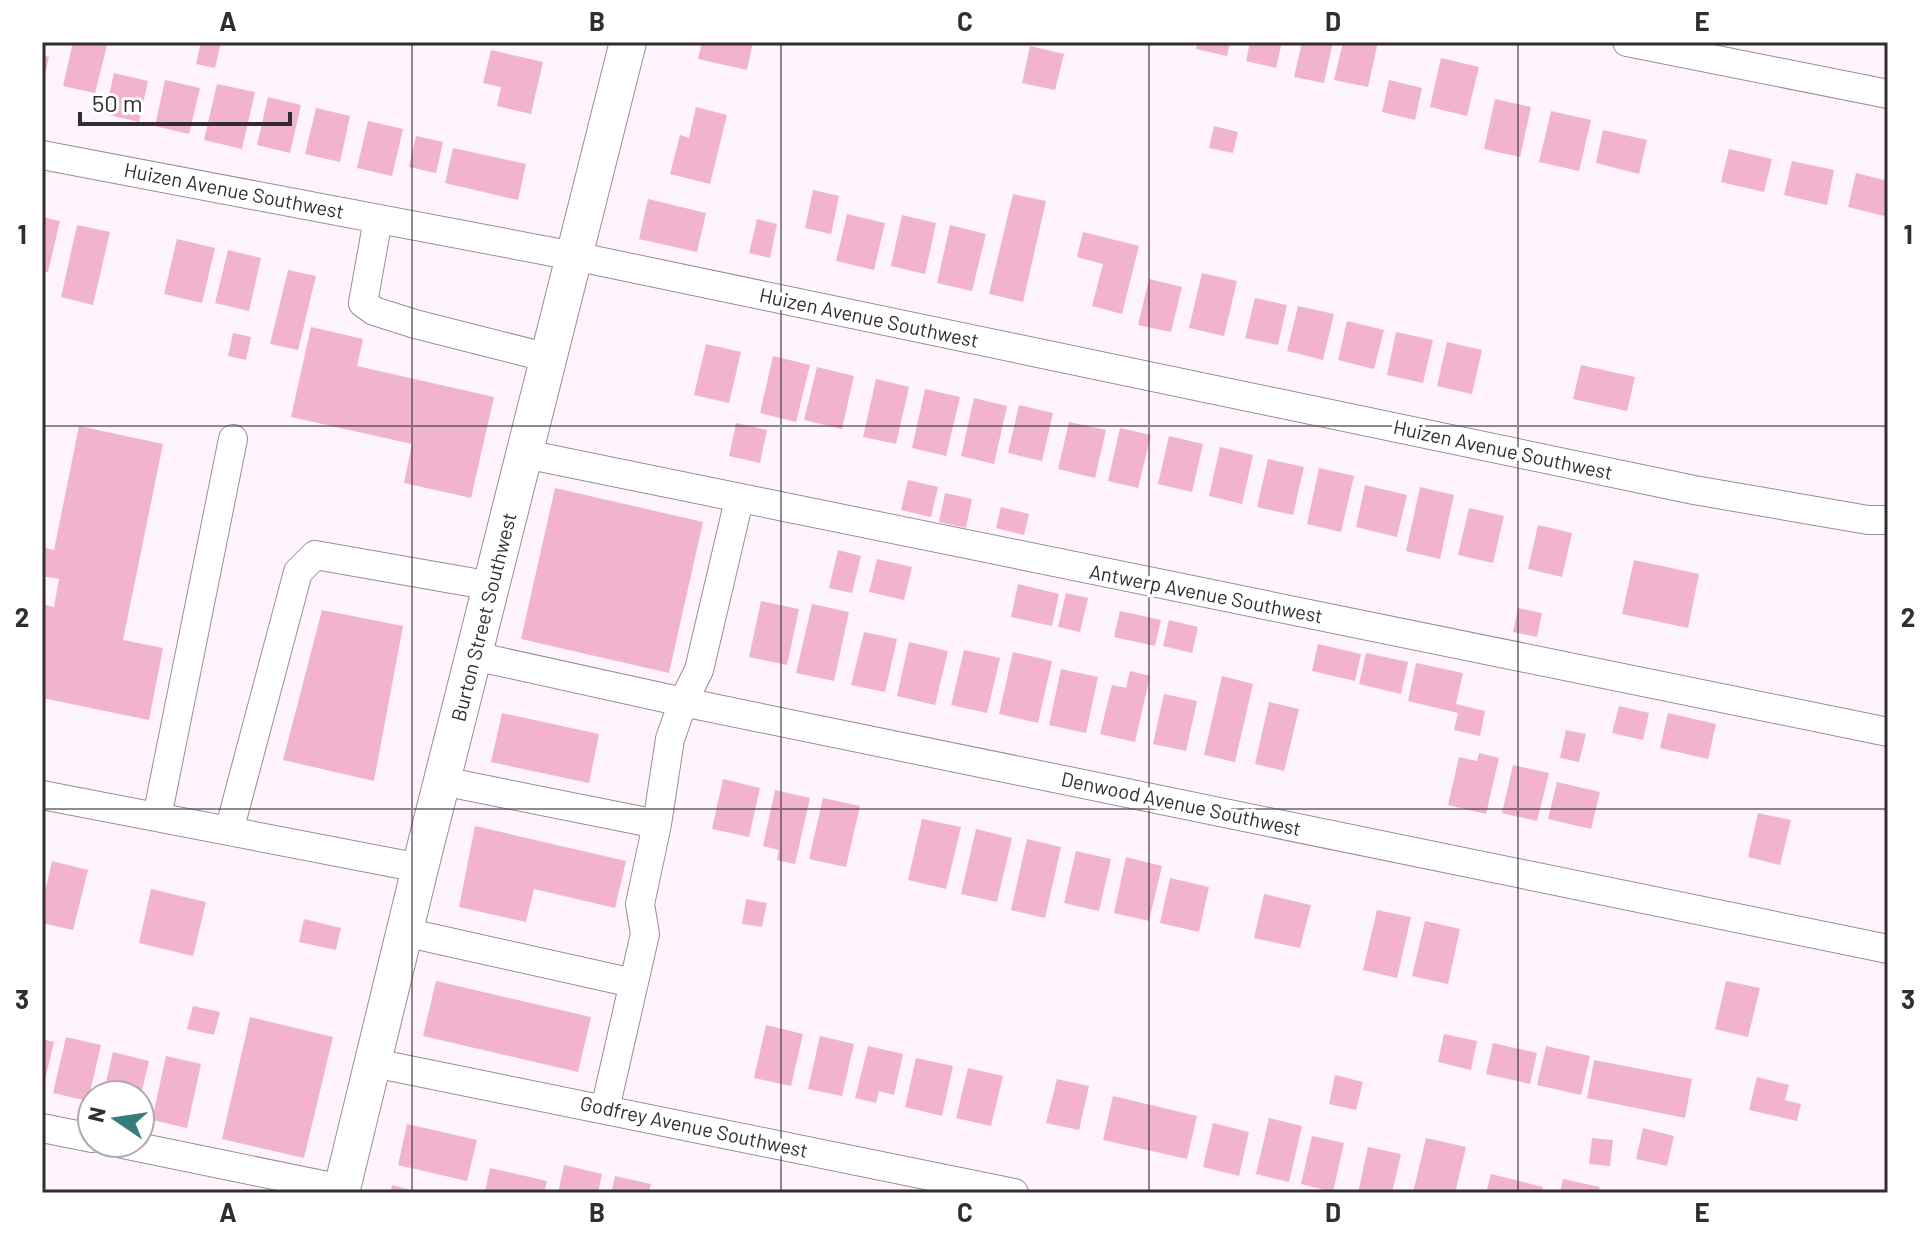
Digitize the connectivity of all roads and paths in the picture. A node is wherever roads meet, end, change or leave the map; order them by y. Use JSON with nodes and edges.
{"nodes":[{"id":1,"x":628,"y":42,"type":"edge"},
{"id":2,"x":1627,"y":42,"type":"edge"},
{"id":3,"x":1888,"y":94,"type":"edge"},
{"id":4,"x":42,"y":155,"type":"edge"},
{"id":5,"x":378,"y":219,"type":"junction"},
{"id":6,"x":574,"y":256,"type":"junction"},
{"id":7,"x":549,"y":358,"type":"junction"},
{"id":8,"x":233,"y":439,"type":"dead end"},
{"id":9,"x":525,"y":454,"type":"junction"},
{"id":10,"x":739,"y":500,"type":"junction"},
{"id":11,"x":1888,"y":520,"type":"edge"},
{"id":12,"x":492,"y":586,"type":"junction"},
{"id":13,"x":474,"y":656,"type":"junction"},
{"id":14,"x":683,"y":702,"type":"junction"},
{"id":15,"x":1888,"y":732,"type":"edge"},
{"id":16,"x":442,"y":781,"type":"junction"},
{"id":17,"x":42,"y":795,"type":"edge"},
{"id":18,"x":157,"y":817,"type":"junction"},
{"id":19,"x":657,"y":824,"type":"junction"},
{"id":20,"x":229,"y":831,"type":"junction"},
{"id":21,"x":420,"y":868,"type":"junction"},
{"id":22,"x":404,"y":932,"type":"junction"},
{"id":23,"x":1888,"y":949,"type":"edge"},
{"id":24,"x":633,"y":983,"type":"junction"},
{"id":25,"x":374,"y":1063,"type":"junction"},
{"id":26,"x":605,"y":1109,"type":"junction"},
{"id":27,"x":42,"y":1128,"type":"edge"},
{"id":28,"x":76,"y":1135,"type":"edge"},
{"id":29,"x":156,"y":1151,"type":"edge"},
{"id":30,"x":342,"y":1191,"type":"edge"},
{"id":31,"x":1014,"y":1193,"type":"edge"}],
"edges":[{"from":1,"to":6,"type":"main road","name":"Burton Street Southwest"},
{"from":2,"to":3,"type":"street"},
{"from":4,"to":5,"type":"street","name":"Huizen Avenue Southwest"},
{"from":5,"to":6,"type":"street","name":"Huizen Avenue Southwest"},
{"from":5,"to":7,"type":"street"},
{"from":6,"to":7,"type":"main road","name":"Burton Street Southwest"},
{"from":6,"to":11,"type":"street","name":"Huizen Avenue Southwest"},
{"from":7,"to":9,"type":"main road","name":"Burton Street Southwest"},
{"from":8,"to":18,"type":"street"},
{"from":9,"to":10,"type":"street","name":"Antwerp Avenue Southwest"},
{"from":9,"to":12,"type":"main road","name":"Burton Street Southwest"},
{"from":10,"to":14,"type":"street"},
{"from":10,"to":15,"type":"street","name":"Antwerp Avenue Southwest"},
{"from":12,"to":13,"type":"main road","name":"Burton Street Southwest"},
{"from":12,"to":20,"type":"street"},
{"from":13,"to":14,"type":"street","name":"Denwood Avenue Southwest"},
{"from":13,"to":16,"type":"main road","name":"Burton Street Southwest"},
{"from":14,"to":19,"type":"street"},
{"from":14,"to":23,"type":"street","name":"Denwood Avenue Southwest"},
{"from":16,"to":19,"type":"street"},
{"from":16,"to":21,"type":"main road","name":"Burton Street Southwest"},
{"from":17,"to":18,"type":"street"},
{"from":18,"to":20,"type":"street"},
{"from":19,"to":24,"type":"street"},
{"from":20,"to":21,"type":"street"},
{"from":21,"to":22,"type":"main road","name":"Burton Street Southwest"},
{"from":22,"to":24,"type":"street"},
{"from":22,"to":25,"type":"main road","name":"Burton Street Southwest"},
{"from":24,"to":26,"type":"street"},
{"from":25,"to":26,"type":"street","name":"Godfrey Avenue Southwest"},
{"from":25,"to":30,"type":"main road","name":"Burton Street Southwest"},
{"from":26,"to":31,"type":"street","name":"Godfrey Avenue Southwest"},
{"from":27,"to":28,"type":"street"},
{"from":29,"to":30,"type":"street"}]}
